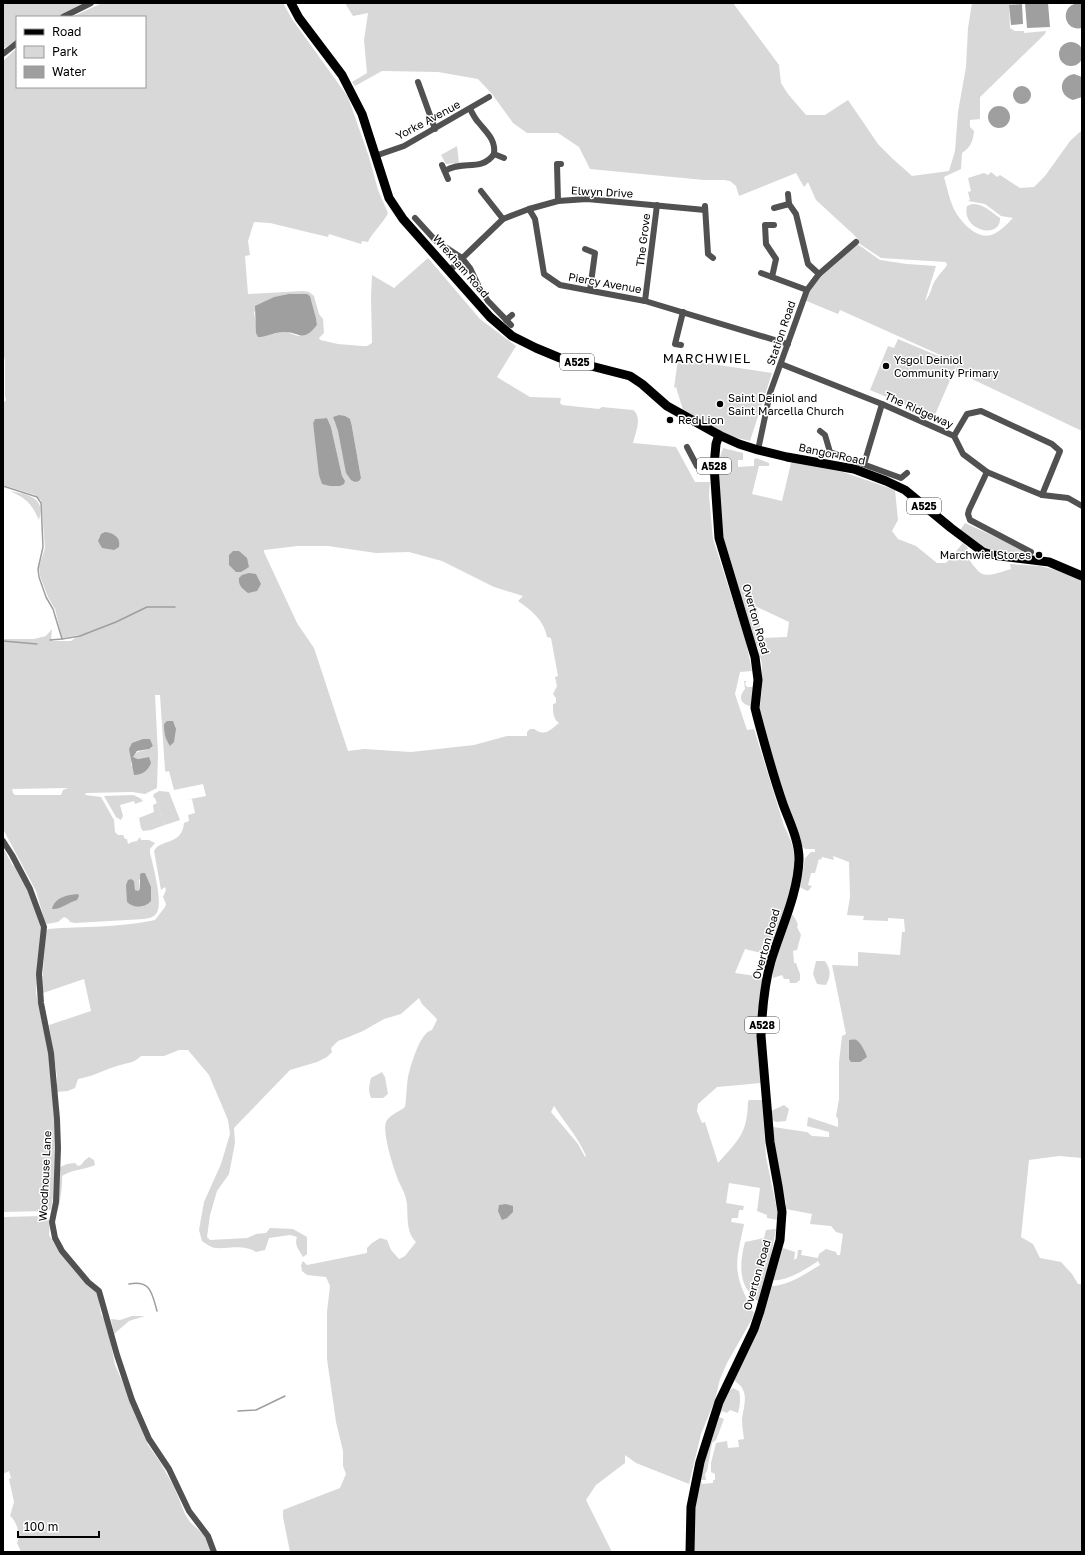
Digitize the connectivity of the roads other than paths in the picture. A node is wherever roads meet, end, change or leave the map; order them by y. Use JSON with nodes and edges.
{"nodes":[{"id":1,"x":91,"y":3,"type":"edge"},
{"id":2,"x":291,"y":3,"type":"edge"},
{"id":3,"x":65,"y":16,"type":"edge"},
{"id":4,"x":16,"y":44,"type":"edge"},
{"id":5,"x":3,"y":54,"type":"edge"},
{"id":6,"x":418,"y":82,"type":"dead end"},
{"id":7,"x":489,"y":97,"type":"dead end"},
{"id":8,"x":470,"y":109,"type":"junction"},
{"id":9,"x":435,"y":129,"type":"junction"},
{"id":10,"x":494,"y":154,"type":"junction"},
{"id":11,"x":375,"y":156,"type":"junction"},
{"id":12,"x":504,"y":158,"type":"dead end"},
{"id":13,"x":557,"y":164,"type":"dead end"},
{"id":14,"x":448,"y":179,"type":"dead end"},
{"id":15,"x":485,"y":193,"type":"dead end"},
{"id":16,"x":788,"y":194,"type":"dead end"},
{"id":17,"x":558,"y":200,"type":"junction"},
{"id":18,"x":789,"y":204,"type":"junction"},
{"id":19,"x":657,"y":205,"type":"junction"},
{"id":20,"x":774,"y":208,"type":"dead end"},
{"id":21,"x":529,"y":209,"type":"junction"},
{"id":22,"x":415,"y":218,"type":"dead end"},
{"id":23,"x":503,"y":219,"type":"junction"},
{"id":24,"x":427,"y":222,"type":"dead end"},
{"id":25,"x":774,"y":225,"type":"dead end"},
{"id":26,"x":422,"y":226,"type":"junction"},
{"id":27,"x":856,"y":242,"type":"dead end"},
{"id":28,"x":585,"y":249,"type":"dead end"},
{"id":29,"x":708,"y":255,"type":"dead end"},
{"id":30,"x":462,"y":258,"type":"junction"},
{"id":31,"x":448,"y":271,"type":"junction"},
{"id":32,"x":761,"y":273,"type":"dead end"},
{"id":33,"x":819,"y":274,"type":"junction"},
{"id":34,"x":772,"y":277,"type":"junction"},
{"id":35,"x":590,"y":290,"type":"junction"},
{"id":36,"x":807,"y":290,"type":"junction"},
{"id":37,"x":646,"y":301,"type":"junction"},
{"id":38,"x":683,"y":312,"type":"junction"},
{"id":39,"x":512,"y":314,"type":"dead end"},
{"id":40,"x":788,"y":344,"type":"junction"},
{"id":41,"x":681,"y":345,"type":"dead end"},
{"id":42,"x":781,"y":364,"type":"junction"},
{"id":43,"x":882,"y":404,"type":"junction"},
{"id":44,"x":820,"y":431,"type":"dead end"},
{"id":45,"x":719,"y":435,"type":"junction"},
{"id":46,"x":954,"y":436,"type":"junction"},
{"id":47,"x":687,"y":447,"type":"dead end"},
{"id":48,"x":758,"y":450,"type":"junction"},
{"id":49,"x":864,"y":464,"type":"junction"},
{"id":50,"x":714,"y":466,"type":"junction"},
{"id":51,"x":987,"y":472,"type":"junction"},
{"id":52,"x":907,"y":473,"type":"dead end"},
{"id":53,"x":1042,"y":495,"type":"junction"},
{"id":54,"x":1082,"y":506,"type":"edge"},
{"id":55,"x":1031,"y":552,"type":"dead end"},
{"id":56,"x":1082,"y":576,"type":"edge"},
{"id":57,"x":3,"y":841,"type":"edge"},
{"id":58,"x":214,"y":1552,"type":"edge"},
{"id":59,"x":690,"y":1552,"type":"edge"}],
"edges":[{"from":1,"to":3,"type":"street"},
{"from":2,"to":11,"type":"main road","name":"Wrexham Road","number":"A525"},
{"from":4,"to":5,"type":"street"},
{"from":6,"to":9,"type":"street"},
{"from":7,"to":8,"type":"street","name":"Yorke Avenue"},
{"from":8,"to":9,"type":"street","name":"Yorke Avenue"},
{"from":8,"to":10,"type":"street"},
{"from":9,"to":11,"type":"street","name":"Yorke Avenue"},
{"from":10,"to":12,"type":"street"},
{"from":10,"to":14,"type":"street"},
{"from":11,"to":31,"type":"main road","name":"Wrexham Road","number":"A525"},
{"from":13,"to":17,"type":"street"},
{"from":15,"to":23,"type":"street"},
{"from":16,"to":18,"type":"street"},
{"from":17,"to":19,"type":"street","name":"Elwyn Drive"},
{"from":17,"to":21,"type":"street","name":"Elwyn Drive"},
{"from":18,"to":20,"type":"street"},
{"from":18,"to":33,"type":"street"},
{"from":19,"to":29,"type":"street","name":"Elwyn Drive"},
{"from":19,"to":37,"type":"street","name":"The Grove"},
{"from":21,"to":23,"type":"street","name":"Elwyn Drive"},
{"from":21,"to":35,"type":"street","name":"Piercy Avenue"},
{"from":22,"to":26,"type":"street"},
{"from":23,"to":30,"type":"street","name":"Elwyn Drive"},
{"from":24,"to":26,"type":"street"},
{"from":25,"to":34,"type":"street"},
{"from":26,"to":30,"type":"street"},
{"from":27,"to":33,"type":"street","name":"Station Road"},
{"from":28,"to":35,"type":"street"},
{"from":30,"to":31,"type":"street","name":"Elwyn Drive"},
{"from":30,"to":39,"type":"street"},
{"from":31,"to":45,"type":"main road","name":"Wrexham Road","number":"A525"},
{"from":32,"to":34,"type":"street"},
{"from":33,"to":36,"type":"street","name":"Station Road"},
{"from":34,"to":36,"type":"street"},
{"from":35,"to":37,"type":"street","name":"Piercy Avenue"},
{"from":36,"to":40,"type":"street","name":"Station Road"},
{"from":37,"to":38,"type":"street","name":"Piercy Avenue"},
{"from":38,"to":40,"type":"street","name":"Piercy Avenue"},
{"from":38,"to":41,"type":"street"},
{"from":40,"to":42,"type":"street","name":"Station Road"},
{"from":42,"to":43,"type":"street","name":"The Ridgeway"},
{"from":42,"to":48,"type":"street","name":"Station Road"},
{"from":43,"to":46,"type":"street","name":"The Ridgeway"},
{"from":43,"to":49,"type":"street"},
{"from":44,"to":49,"type":"street"},
{"from":45,"to":48,"type":"main road","name":"Bangor Road","number":"A525"},
{"from":45,"to":50,"type":"main road","name":"Overton Road","number":"A528"},
{"from":46,"to":51,"type":"street","name":"The Ridgeway"},
{"from":46,"to":53,"type":"street"},
{"from":47,"to":50,"type":"street"},
{"from":48,"to":56,"type":"main road","name":"Bangor Road","number":"A525"},
{"from":49,"to":52,"type":"street"},
{"from":50,"to":59,"type":"main road","name":"Overton Road","number":"A528"},
{"from":51,"to":53,"type":"street","name":"The Ridgeway"},
{"from":51,"to":55,"type":"street"},
{"from":53,"to":54,"type":"street","name":"The Ridgeway"},
{"from":57,"to":58,"type":"street","name":"Woodhouse Lane"}]}
